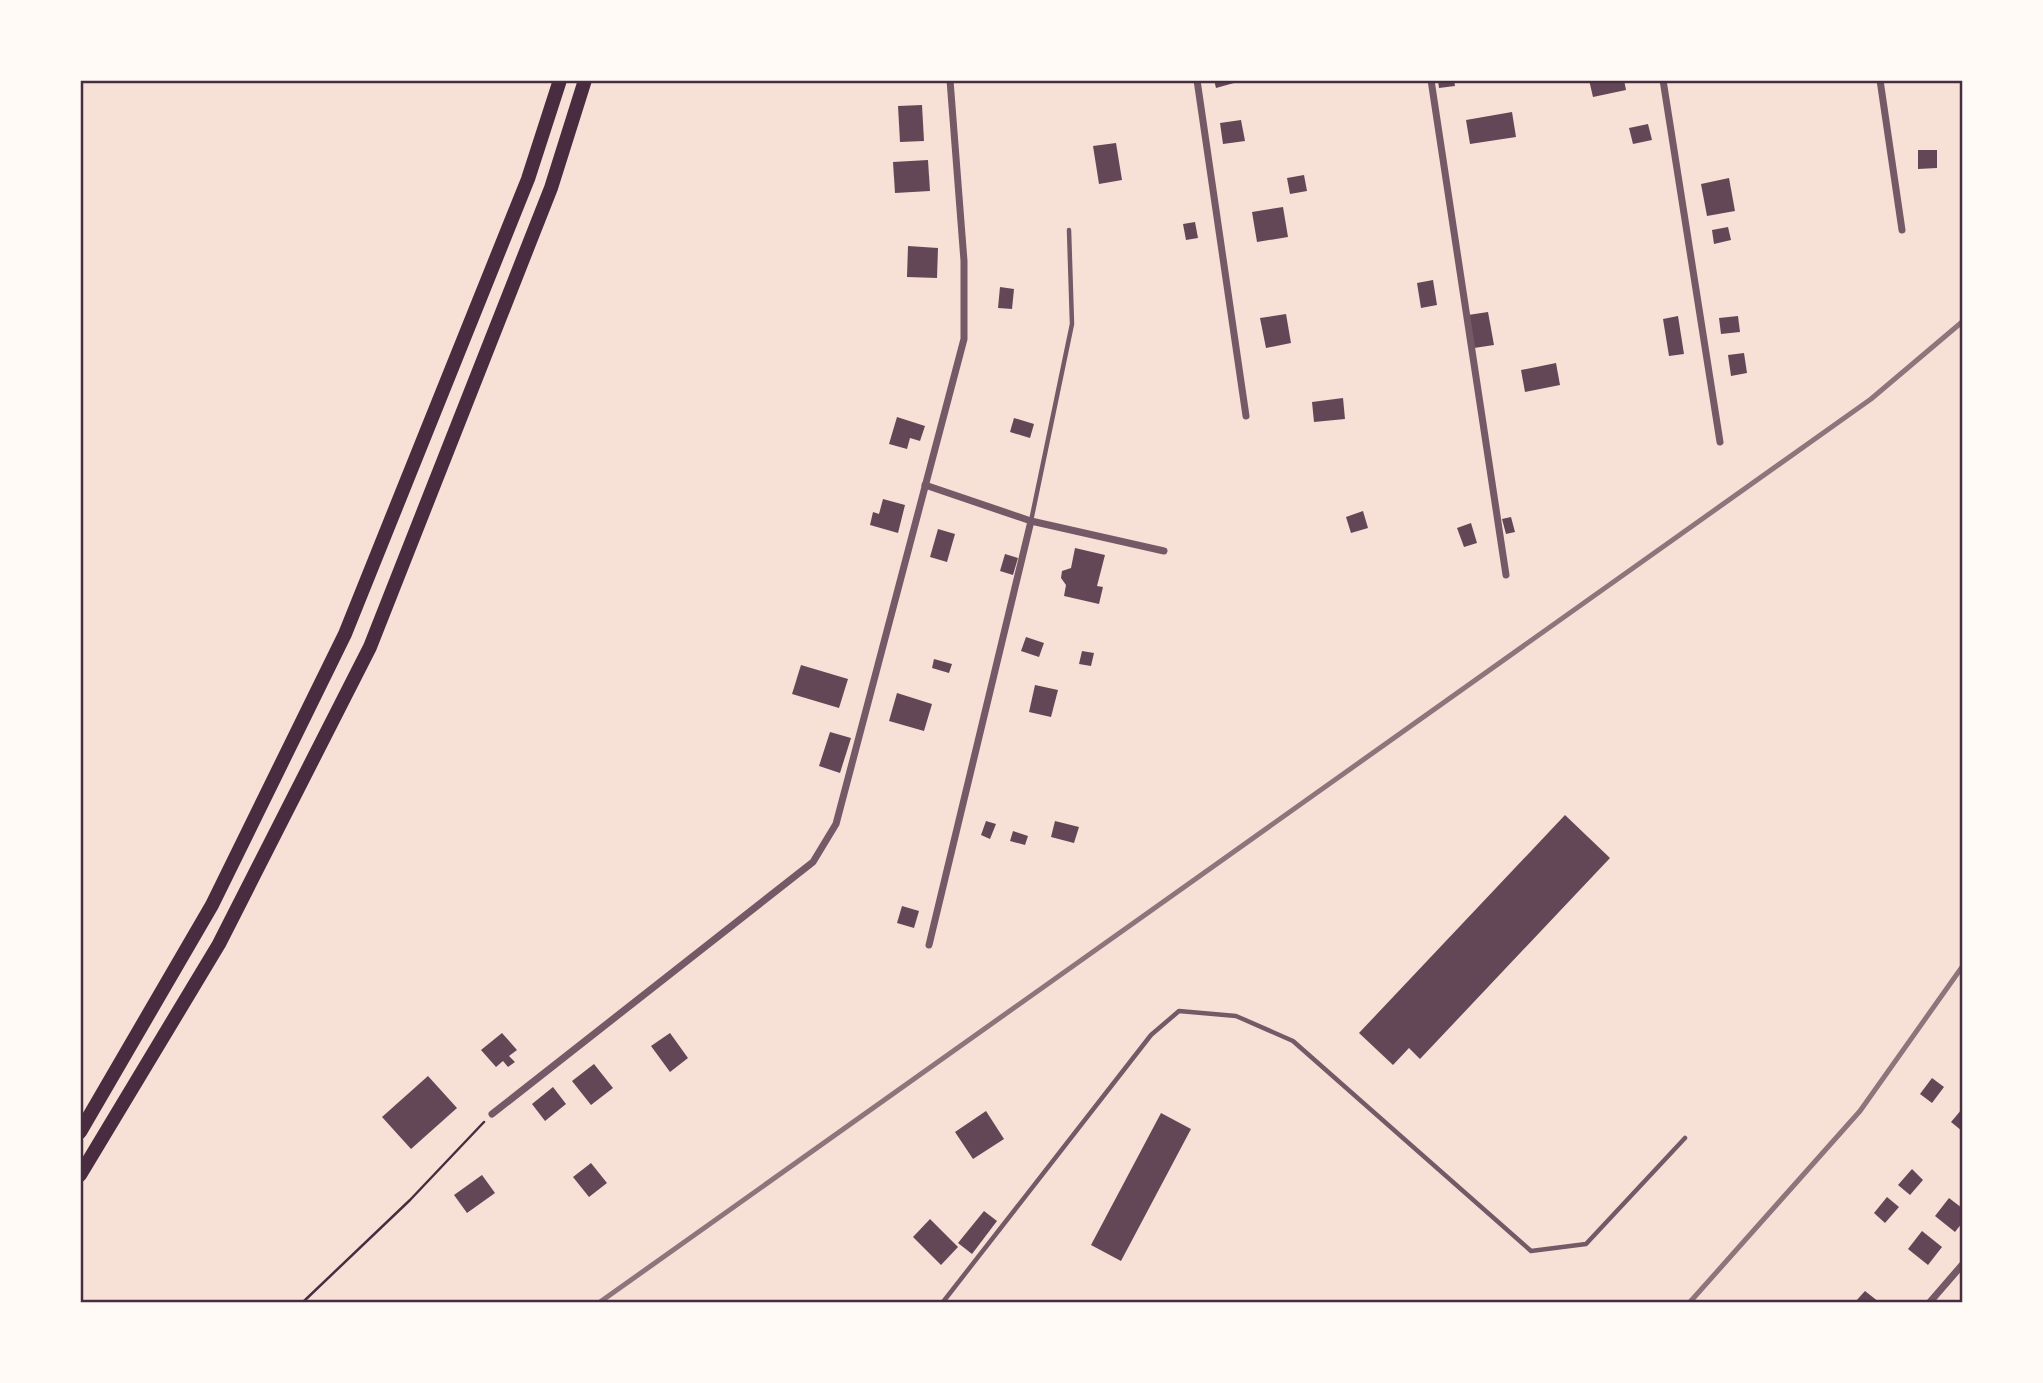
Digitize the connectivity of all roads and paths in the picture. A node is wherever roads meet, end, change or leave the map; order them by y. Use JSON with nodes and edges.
{"nodes":[{"id":1,"x":560,"y":80,"type":"edge"},
{"id":2,"x":585,"y":80,"type":"edge"},
{"id":3,"x":950,"y":80,"type":"edge"},
{"id":4,"x":1197,"y":80,"type":"edge"},
{"id":5,"x":1432,"y":80,"type":"edge"},
{"id":6,"x":1663,"y":80,"type":"edge"},
{"id":7,"x":1881,"y":80,"type":"edge"},
{"id":8,"x":1069,"y":230,"type":"dead end"},
{"id":9,"x":1902,"y":230,"type":"dead end"},
{"id":10,"x":1246,"y":416,"type":"dead end"},
{"id":11,"x":1720,"y":442,"type":"dead end"},
{"id":12,"x":925,"y":485,"type":"junction"},
{"id":13,"x":1031,"y":521,"type":"junction"},
{"id":14,"x":1164,"y":551,"type":"dead end"},
{"id":15,"x":1506,"y":575,"type":"dead end"},
{"id":16,"x":929,"y":945,"type":"dead end"},
{"id":17,"x":492,"y":1114,"type":"joint"},
{"id":18,"x":80,"y":1132,"type":"edge"},
{"id":19,"x":1685,"y":1138,"type":"dead end"},
{"id":20,"x":80,"y":1175,"type":"edge"},
{"id":21,"x":1962,"y":1265,"type":"edge"},
{"id":22,"x":303,"y":1303,"type":"edge"},
{"id":23,"x":943,"y":1303,"type":"edge"},
{"id":24,"x":1930,"y":1303,"type":"edge"}],
"edges":[{"from":1,"to":18,"type":"highway"},
{"from":2,"to":20,"type":"highway"},
{"from":3,"to":12,"type":"street"},
{"from":4,"to":10,"type":"street"},
{"from":5,"to":15,"type":"street"},
{"from":6,"to":11,"type":"street"},
{"from":7,"to":9,"type":"street"},
{"from":8,"to":13,"type":"lane"},
{"from":12,"to":13,"type":"street"},
{"from":12,"to":17,"type":"street"},
{"from":13,"to":14,"type":"street"},
{"from":13,"to":16,"type":"street"},
{"from":17,"to":22,"type":"path"},
{"from":19,"to":23,"type":"lane"},
{"from":21,"to":24,"type":"street"}]}
